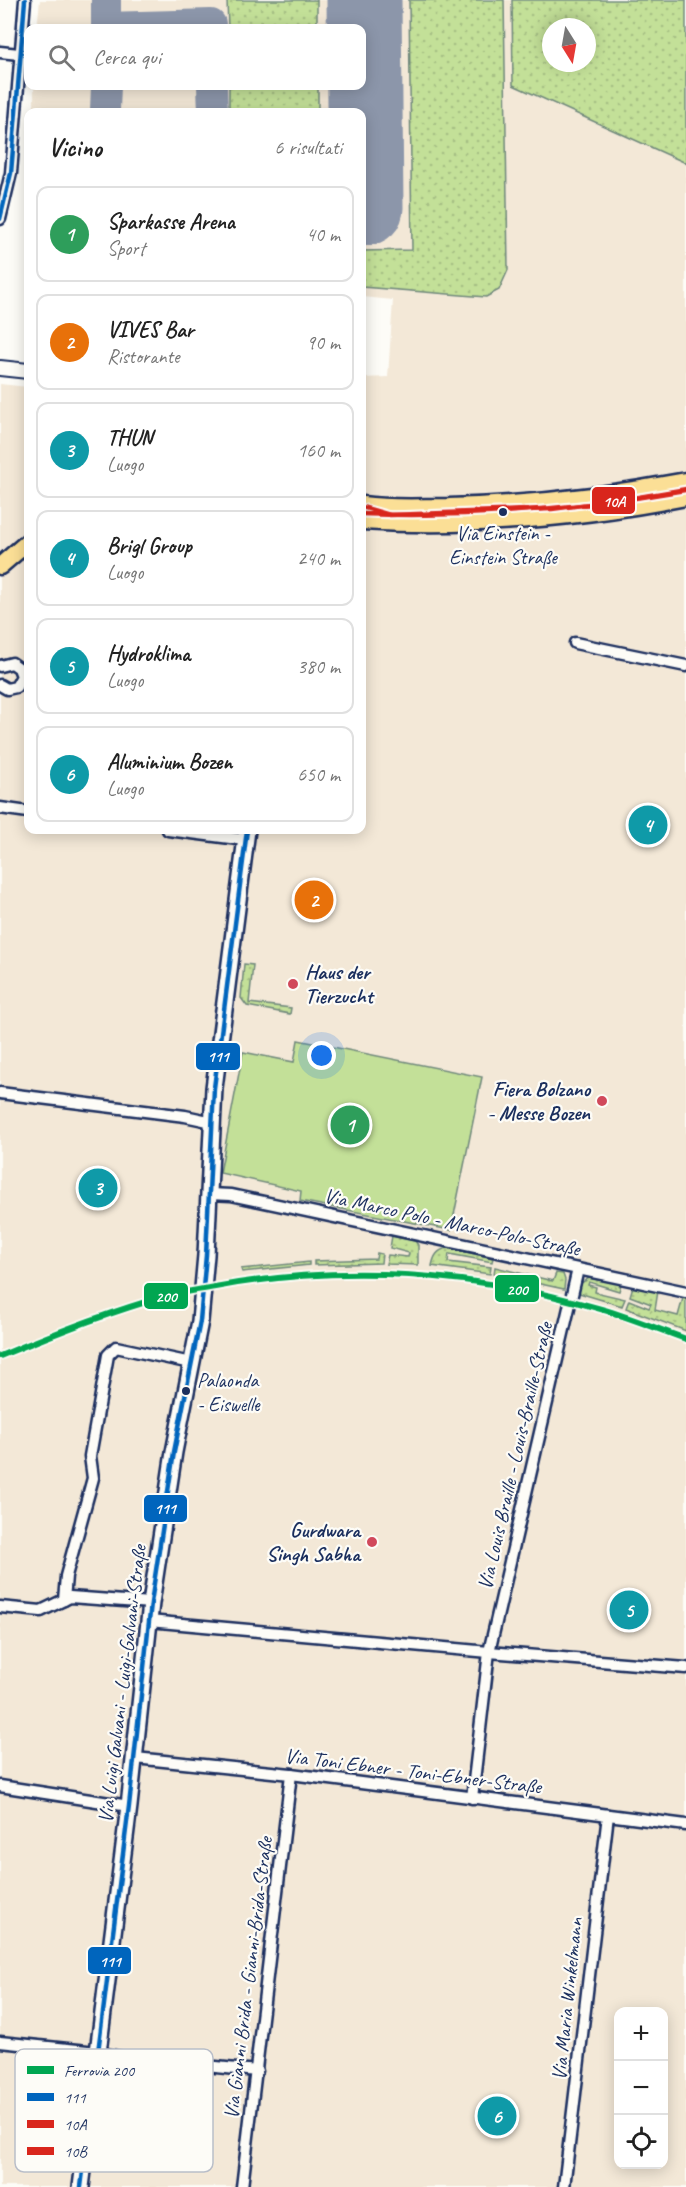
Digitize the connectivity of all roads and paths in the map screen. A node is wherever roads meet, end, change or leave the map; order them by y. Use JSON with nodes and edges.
{"nodes":[{"id":1,"x":25,"y":0,"type":"edge"},
{"id":2,"x":0,"y":52,"type":"edge"},
{"id":3,"x":19,"y":54,"type":"junction"},
{"id":4,"x":0,"y":219,"type":"edge"},
{"id":5,"x":0,"y":368,"type":"edge"},
{"id":6,"x":24,"y":371,"type":"edge"},
{"id":7,"x":686,"y":483,"type":"edge"},
{"id":8,"x":366,"y":500,"type":"edge"},
{"id":9,"x":366,"y":505,"type":"edge"},
{"id":10,"x":390,"y":508,"type":"junction"},
{"id":11,"x":366,"y":522,"type":"edge"},
{"id":12,"x":24,"y":546,"type":"edge"},
{"id":13,"x":0,"y":566,"type":"edge"},
{"id":14,"x":575,"y":643,"type":"dead end"},
{"id":15,"x":0,"y":666,"type":"edge"},
{"id":16,"x":686,"y":666,"type":"edge"},
{"id":17,"x":1,"y":688,"type":"edge"},
{"id":18,"x":0,"y":808,"type":"edge"},
{"id":19,"x":24,"y":811,"type":"edge"},
{"id":20,"x":231,"y":834,"type":"edge"},
{"id":21,"x":247,"y":835,"type":"edge"},
{"id":22,"x":0,"y":1093,"type":"edge"},
{"id":23,"x":213,"y":1122,"type":"junction"},
{"id":24,"x":209,"y":1194,"type":"junction"},
{"id":25,"x":578,"y":1269,"type":"junction"},
{"id":26,"x":686,"y":1292,"type":"edge"},
{"id":27,"x":191,"y":1363,"type":"junction"},
{"id":28,"x":64,"y":1600,"type":"junction"},
{"id":29,"x":151,"y":1603,"type":"junction"},
{"id":30,"x":0,"y":1607,"type":"edge"},
{"id":31,"x":149,"y":1621,"type":"junction"},
{"id":32,"x":489,"y":1652,"type":"junction"},
{"id":33,"x":686,"y":1668,"type":"edge"},
{"id":34,"x":135,"y":1758,"type":"junction"},
{"id":35,"x":291,"y":1774,"type":"junction"},
{"id":36,"x":0,"y":1786,"type":"edge"},
{"id":37,"x":471,"y":1798,"type":"junction"},
{"id":38,"x":129,"y":1806,"type":"junction"},
{"id":39,"x":608,"y":1815,"type":"junction"},
{"id":40,"x":686,"y":1825,"type":"edge"},
{"id":41,"x":0,"y":2042,"type":"edge"},
{"id":42,"x":69,"y":2049,"type":"edge"},
{"id":43,"x":98,"y":2049,"type":"edge"},
{"id":44,"x":213,"y":2067,"type":"edge"},
{"id":45,"x":257,"y":2071,"type":"junction"},
{"id":46,"x":83,"y":2172,"type":"edge"},
{"id":47,"x":81,"y":2187,"type":"edge"},
{"id":48,"x":242,"y":2187,"type":"edge"},
{"id":49,"x":564,"y":2187,"type":"edge"}],
"edges":[{"from":1,"to":3,"type":"street"},
{"from":2,"to":3,"type":"street"},
{"from":3,"to":4,"type":"street"},
{"from":5,"to":6,"type":"street"},
{"from":7,"to":10,"type":"main road"},
{"from":7,"to":11,"type":"main road"},
{"from":8,"to":10,"type":"main road"},
{"from":9,"to":10,"type":"main road"},
{"from":12,"to":13,"type":"main road"},
{"from":14,"to":16,"type":"street"},
{"from":15,"to":17,"type":"street"},
{"from":18,"to":19,"type":"street"},
{"from":20,"to":21,"type":"street"},
{"from":21,"to":23,"type":"main road","name":"Via Luigi Galvani - Luigi-Galvani-Straße"},
{"from":22,"to":23,"type":"street"},
{"from":23,"to":24,"type":"main road","name":"Via Luigi Galvani - Luigi-Galvani-Straße"},
{"from":24,"to":25,"type":"street","name":"Via Marco Polo - Marco-Polo-Straße"},
{"from":24,"to":27,"type":"main road","name":"Via Luigi Galvani - Luigi-Galvani-Straße"},
{"from":25,"to":26,"type":"street","name":"Via Marco Polo - Marco-Polo-Straße"},
{"from":25,"to":32,"type":"street","name":"Via Louis Braille - Louis-Braille-Straße"},
{"from":27,"to":28,"type":"street"},
{"from":27,"to":29,"type":"main road","name":"Via Luigi Galvani - Luigi-Galvani-Straße"},
{"from":28,"to":29,"type":"street"},
{"from":28,"to":30,"type":"street"},
{"from":29,"to":31,"type":"main road","name":"Via Luigi Galvani - Luigi-Galvani-Straße"},
{"from":31,"to":32,"type":"street"},
{"from":31,"to":34,"type":"main road","name":"Via Luigi Galvani - Luigi-Galvani-Straße"},
{"from":32,"to":33,"type":"street"},
{"from":32,"to":37,"type":"street","name":"Via Louis Braille - Louis-Braille-Straße"},
{"from":34,"to":35,"type":"street","name":"Via Toni Ebner - Toni-Ebner-Straße"},
{"from":34,"to":38,"type":"main road","name":"Via Luigi Galvani - Luigi-Galvani-Straße"},
{"from":35,"to":37,"type":"street","name":"Via Toni Ebner - Toni-Ebner-Straße"},
{"from":35,"to":45,"type":"street","name":"Via Gianni Brida - Gianni-Brida-Straße"},
{"from":36,"to":38,"type":"street"},
{"from":37,"to":39,"type":"street","name":"Via Toni Ebner - Toni-Ebner-Straße"},
{"from":38,"to":43,"type":"main road","name":"Via Luigi Galvani - Luigi-Galvani-Straße"},
{"from":39,"to":40,"type":"street","name":"Via Toni Ebner - Toni-Ebner-Straße"},
{"from":39,"to":49,"type":"street","name":"Via Maria Winkelmann"},
{"from":41,"to":42,"type":"street"},
{"from":44,"to":45,"type":"street"},
{"from":45,"to":48,"type":"street","name":"Via Gianni Brida - Gianni-Brida-Straße"},
{"from":46,"to":47,"type":"main road","name":"Via Luigi Galvani - Luigi-Galvani-Straße"}]}
